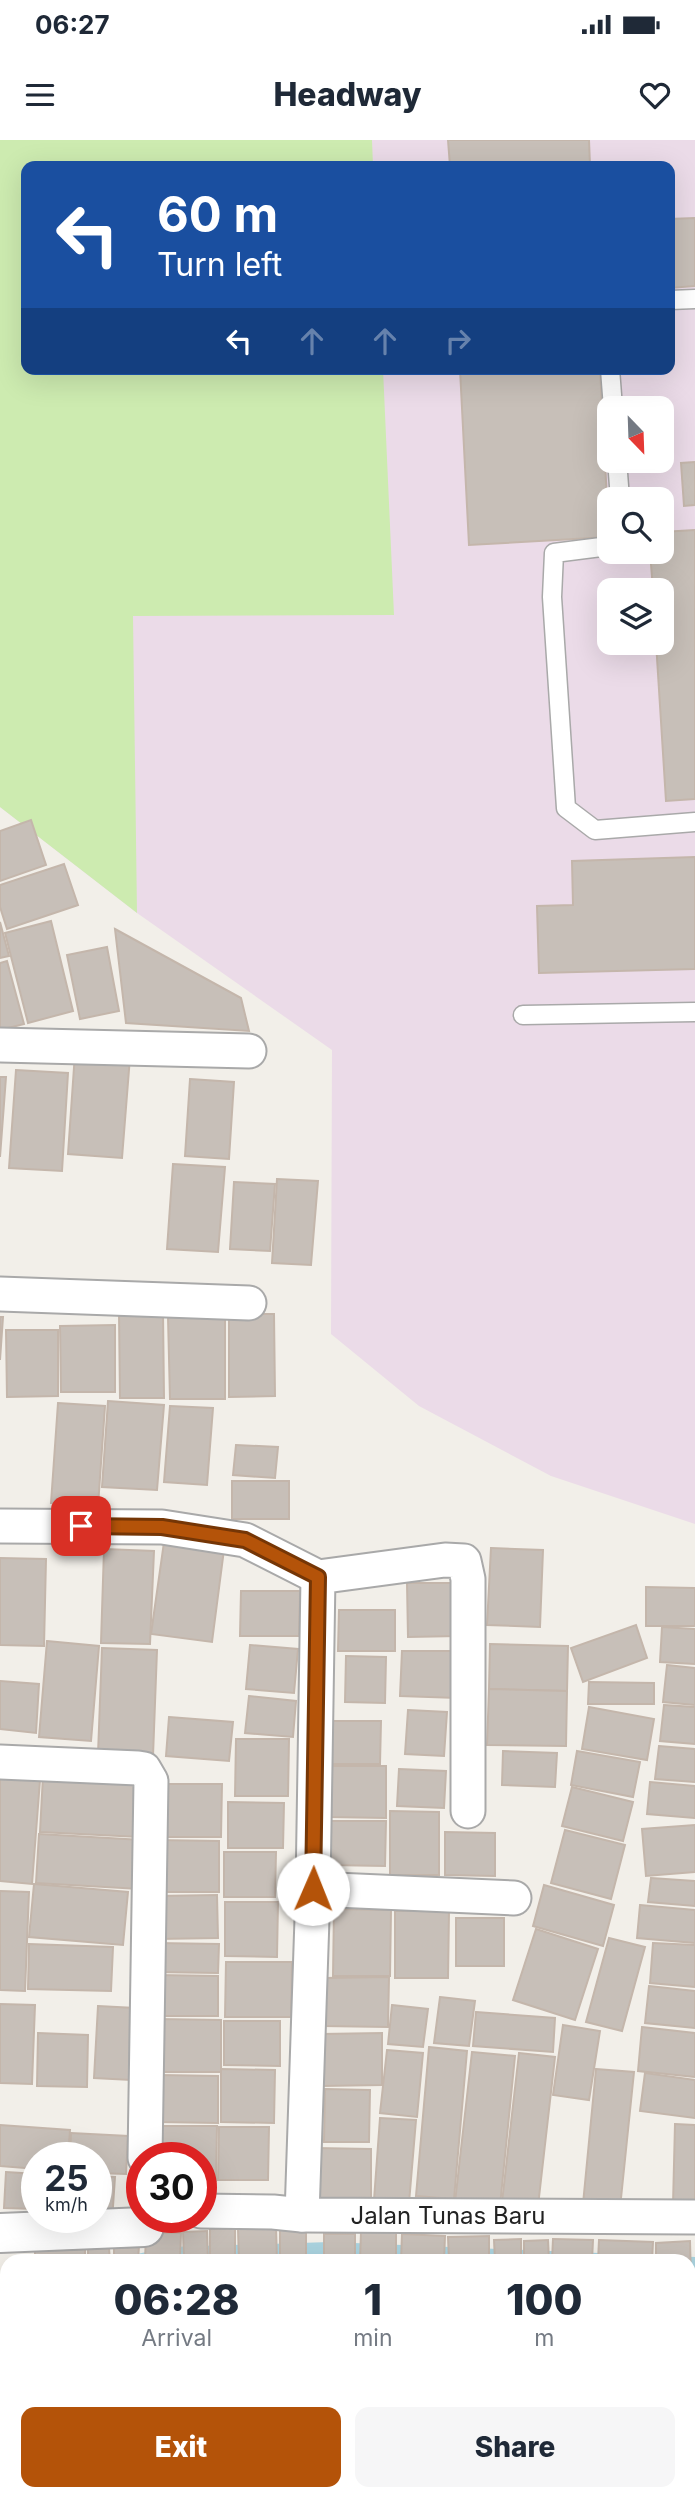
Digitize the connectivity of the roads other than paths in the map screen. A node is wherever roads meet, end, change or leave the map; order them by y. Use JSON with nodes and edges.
{"nodes":[{"id":1,"x":695,"y":299,"type":"edge"},
{"id":2,"x":675,"y":300,"type":"edge"},
{"id":3,"x":610,"y":375,"type":"edge"},
{"id":4,"x":612,"y":396,"type":"edge"},
{"id":5,"x":597,"y":548,"type":"edge"},
{"id":6,"x":695,"y":822,"type":"edge"},
{"id":7,"x":695,"y":1012,"type":"edge"},
{"id":8,"x":523,"y":1015,"type":"dead end"},
{"id":9,"x":0,"y":1045,"type":"edge"},
{"id":10,"x":249,"y":1051,"type":"dead end"},
{"id":11,"x":0,"y":1294,"type":"edge"},
{"id":12,"x":249,"y":1303,"type":"dead end"},
{"id":13,"x":0,"y":1526,"type":"edge"},
{"id":14,"x":318,"y":1577,"type":"junction"},
{"id":15,"x":0,"y":1762,"type":"edge"},
{"id":16,"x":468,"y":1811,"type":"dead end"},
{"id":17,"x":313,"y":1889,"type":"junction"},
{"id":18,"x":514,"y":1898,"type":"dead end"},
{"id":19,"x":145,"y":2142,"type":"edge"},
{"id":20,"x":217,"y":2211,"type":"edge"},
{"id":21,"x":302,"y":2215,"type":"junction"},
{"id":22,"x":695,"y":2217,"type":"edge"},
{"id":23,"x":126,"y":2222,"type":"edge"},
{"id":24,"x":0,"y":2233,"type":"edge"}],
"edges":[{"from":1,"to":2,"type":"lane"},
{"from":3,"to":4,"type":"lane"},
{"from":5,"to":6,"type":"lane"},
{"from":7,"to":8,"type":"lane"},
{"from":9,"to":10,"type":"street"},
{"from":11,"to":12,"type":"street"},
{"from":13,"to":14,"type":"street"},
{"from":14,"to":16,"type":"street"},
{"from":14,"to":17,"type":"street"},
{"from":15,"to":19,"type":"street"},
{"from":17,"to":18,"type":"street"},
{"from":17,"to":21,"type":"street"},
{"from":20,"to":21,"type":"street","name":"Jalan Tunas Baru"},
{"from":21,"to":22,"type":"street","name":"Jalan Tunas Baru"},
{"from":23,"to":24,"type":"street"}]}
